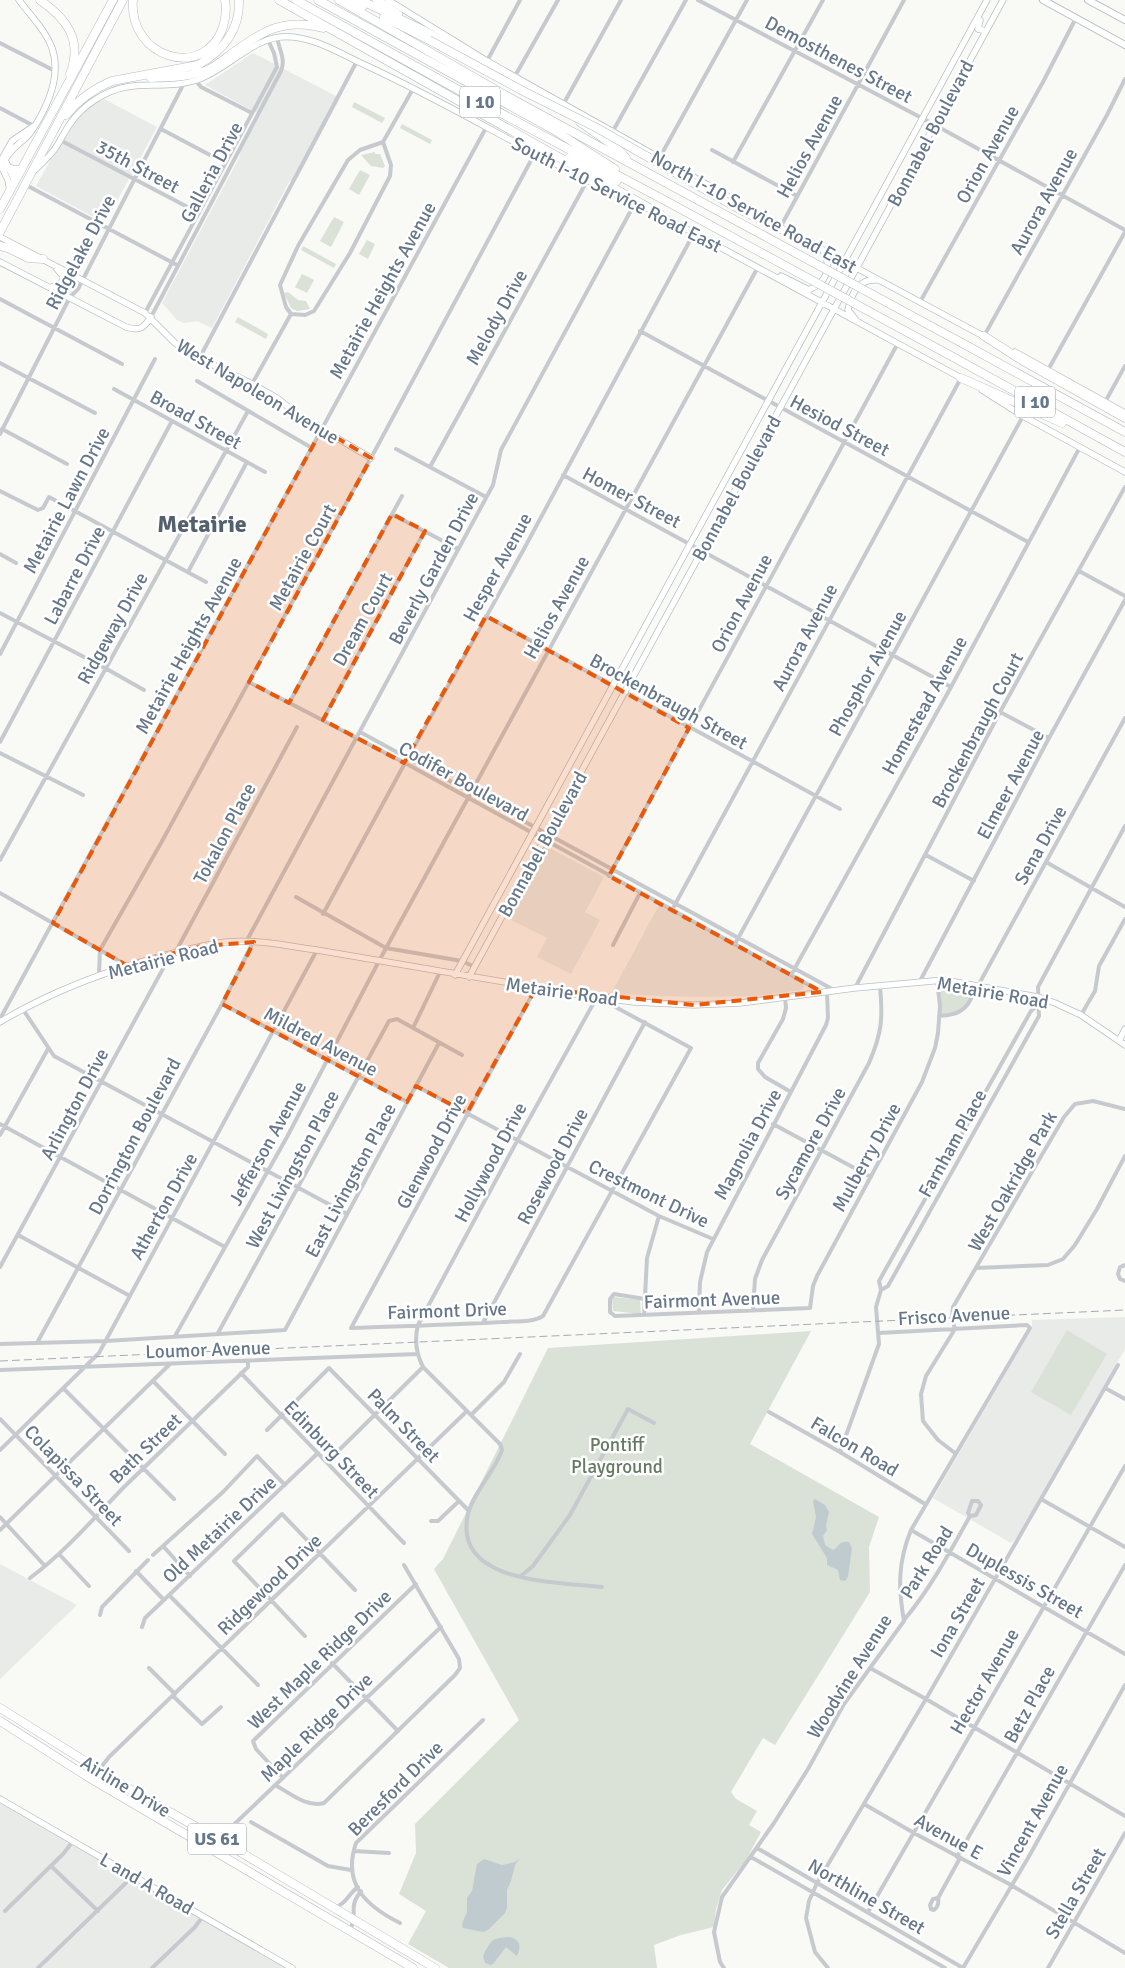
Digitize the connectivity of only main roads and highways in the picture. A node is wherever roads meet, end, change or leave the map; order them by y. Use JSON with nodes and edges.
{"nodes":[{"id":1,"x":40,"y":0,"type":"edge"},
{"id":2,"x":113,"y":0,"type":"edge"},
{"id":3,"x":123,"y":0,"type":"edge"},
{"id":4,"x":133,"y":0,"type":"edge"},
{"id":5,"x":225,"y":0,"type":"edge"},
{"id":6,"x":239,"y":0,"type":"edge"},
{"id":7,"x":279,"y":0,"type":"edge"},
{"id":8,"x":296,"y":0,"type":"edge"},
{"id":9,"x":318,"y":0,"type":"edge"},
{"id":10,"x":339,"y":0,"type":"edge"},
{"id":11,"x":351,"y":0,"type":"edge"},
{"id":12,"x":360,"y":0,"type":"edge"},
{"id":13,"x":377,"y":0,"type":"edge"},
{"id":14,"x":1043,"y":0,"type":"edge"},
{"id":15,"x":1088,"y":0,"type":"edge"},
{"id":16,"x":1125,"y":20,"type":"edge"},
{"id":17,"x":423,"y":30,"type":"junction"},
{"id":18,"x":341,"y":35,"type":"junction"},
{"id":19,"x":1116,"y":41,"type":"junction"},
{"id":20,"x":1125,"y":42,"type":"edge"},
{"id":21,"x":1125,"y":45,"type":"edge"},
{"id":22,"x":122,"y":79,"type":"junction"},
{"id":23,"x":62,"y":94,"type":"junction"},
{"id":24,"x":57,"y":126,"type":"junction"},
{"id":25,"x":506,"y":127,"type":"junction"},
{"id":26,"x":630,"y":163,"type":"junction"},
{"id":27,"x":22,"y":168,"type":"junction"},
{"id":28,"x":4,"y":171,"type":"edge"},
{"id":29,"x":15,"y":181,"type":"junction"},
{"id":30,"x":26,"y":185,"type":"junction"},
{"id":31,"x":666,"y":201,"type":"junction"},
{"id":32,"x":0,"y":209,"type":"edge"},
{"id":33,"x":660,"y":214,"type":"road end"},
{"id":34,"x":5,"y":224,"type":"junction"},
{"id":35,"x":0,"y":232,"type":"edge"},
{"id":36,"x":814,"y":245,"type":"road end"},
{"id":37,"x":0,"y":246,"type":"edge"},
{"id":38,"x":47,"y":261,"type":"road end"},
{"id":39,"x":984,"y":336,"type":"road end"},
{"id":40,"x":961,"y":378,"type":"road end"},
{"id":41,"x":1125,"y":418,"type":"edge"},
{"id":42,"x":1125,"y":432,"type":"edge"},
{"id":43,"x":1117,"y":448,"type":"junction"},
{"id":44,"x":1125,"y":452,"type":"edge"},
{"id":45,"x":0,"y":1708,"type":"edge"},
{"id":46,"x":0,"y":1721,"type":"edge"},
{"id":47,"x":419,"y":1958,"type":"junction"},
{"id":48,"x":413,"y":1968,"type":"edge"},
{"id":49,"x":435,"y":1968,"type":"edge"}],
"edges":[{"from":1,"to":23,"type":"highway"},
{"from":2,"to":23,"type":"highway"},
{"from":3,"to":24,"type":"highway"},
{"from":4,"to":5,"type":"highway"},
{"from":6,"to":22,"type":"highway"},
{"from":7,"to":18,"type":"highway"},
{"from":8,"to":31,"type":"highway","number":"I 10"},
{"from":9,"to":31,"type":"highway"},
{"from":10,"to":26,"type":"highway","number":"I 10"},
{"from":11,"to":36,"type":"highway","bridge":true},
{"from":12,"to":17,"type":"highway"},
{"from":13,"to":17,"type":"highway"},
{"from":14,"to":19,"type":"main road"},
{"from":15,"to":16,"type":"main road"},
{"from":17,"to":26,"type":"highway"},
{"from":18,"to":22,"type":"highway"},
{"from":18,"to":25,"type":"highway"},
{"from":19,"to":20,"type":"main road"},
{"from":19,"to":21,"type":"main road"},
{"from":22,"to":24,"type":"highway"},
{"from":23,"to":27,"type":"highway"},
{"from":24,"to":30,"type":"highway"},
{"from":25,"to":31,"type":"highway"},
{"from":25,"to":33,"type":"highway"},
{"from":26,"to":42,"type":"highway","number":"I 10","bridge":true},
{"from":27,"to":28,"type":"highway"},
{"from":27,"to":29,"type":"highway"},
{"from":27,"to":30,"type":"highway"},
{"from":29,"to":32,"type":"highway"},
{"from":29,"to":34,"type":"highway"},
{"from":30,"to":34,"type":"highway"},
{"from":31,"to":43,"type":"highway","number":"I 10","bridge":true},
{"from":34,"to":35,"type":"highway"},
{"from":37,"to":38,"type":"highway"},
{"from":39,"to":41,"type":"highway"},
{"from":40,"to":43,"type":"highway"},
{"from":43,"to":44,"type":"highway","number":"I 10"},
{"from":45,"to":47,"type":"highway","name":"Airline Drive","number":"US 61"},
{"from":46,"to":48,"type":"highway","name":"Airline Drive","number":"US 61"},
{"from":47,"to":48,"type":"highway"},
{"from":47,"to":49,"type":"highway","name":"Airline Drive","number":"US 61"}]}
